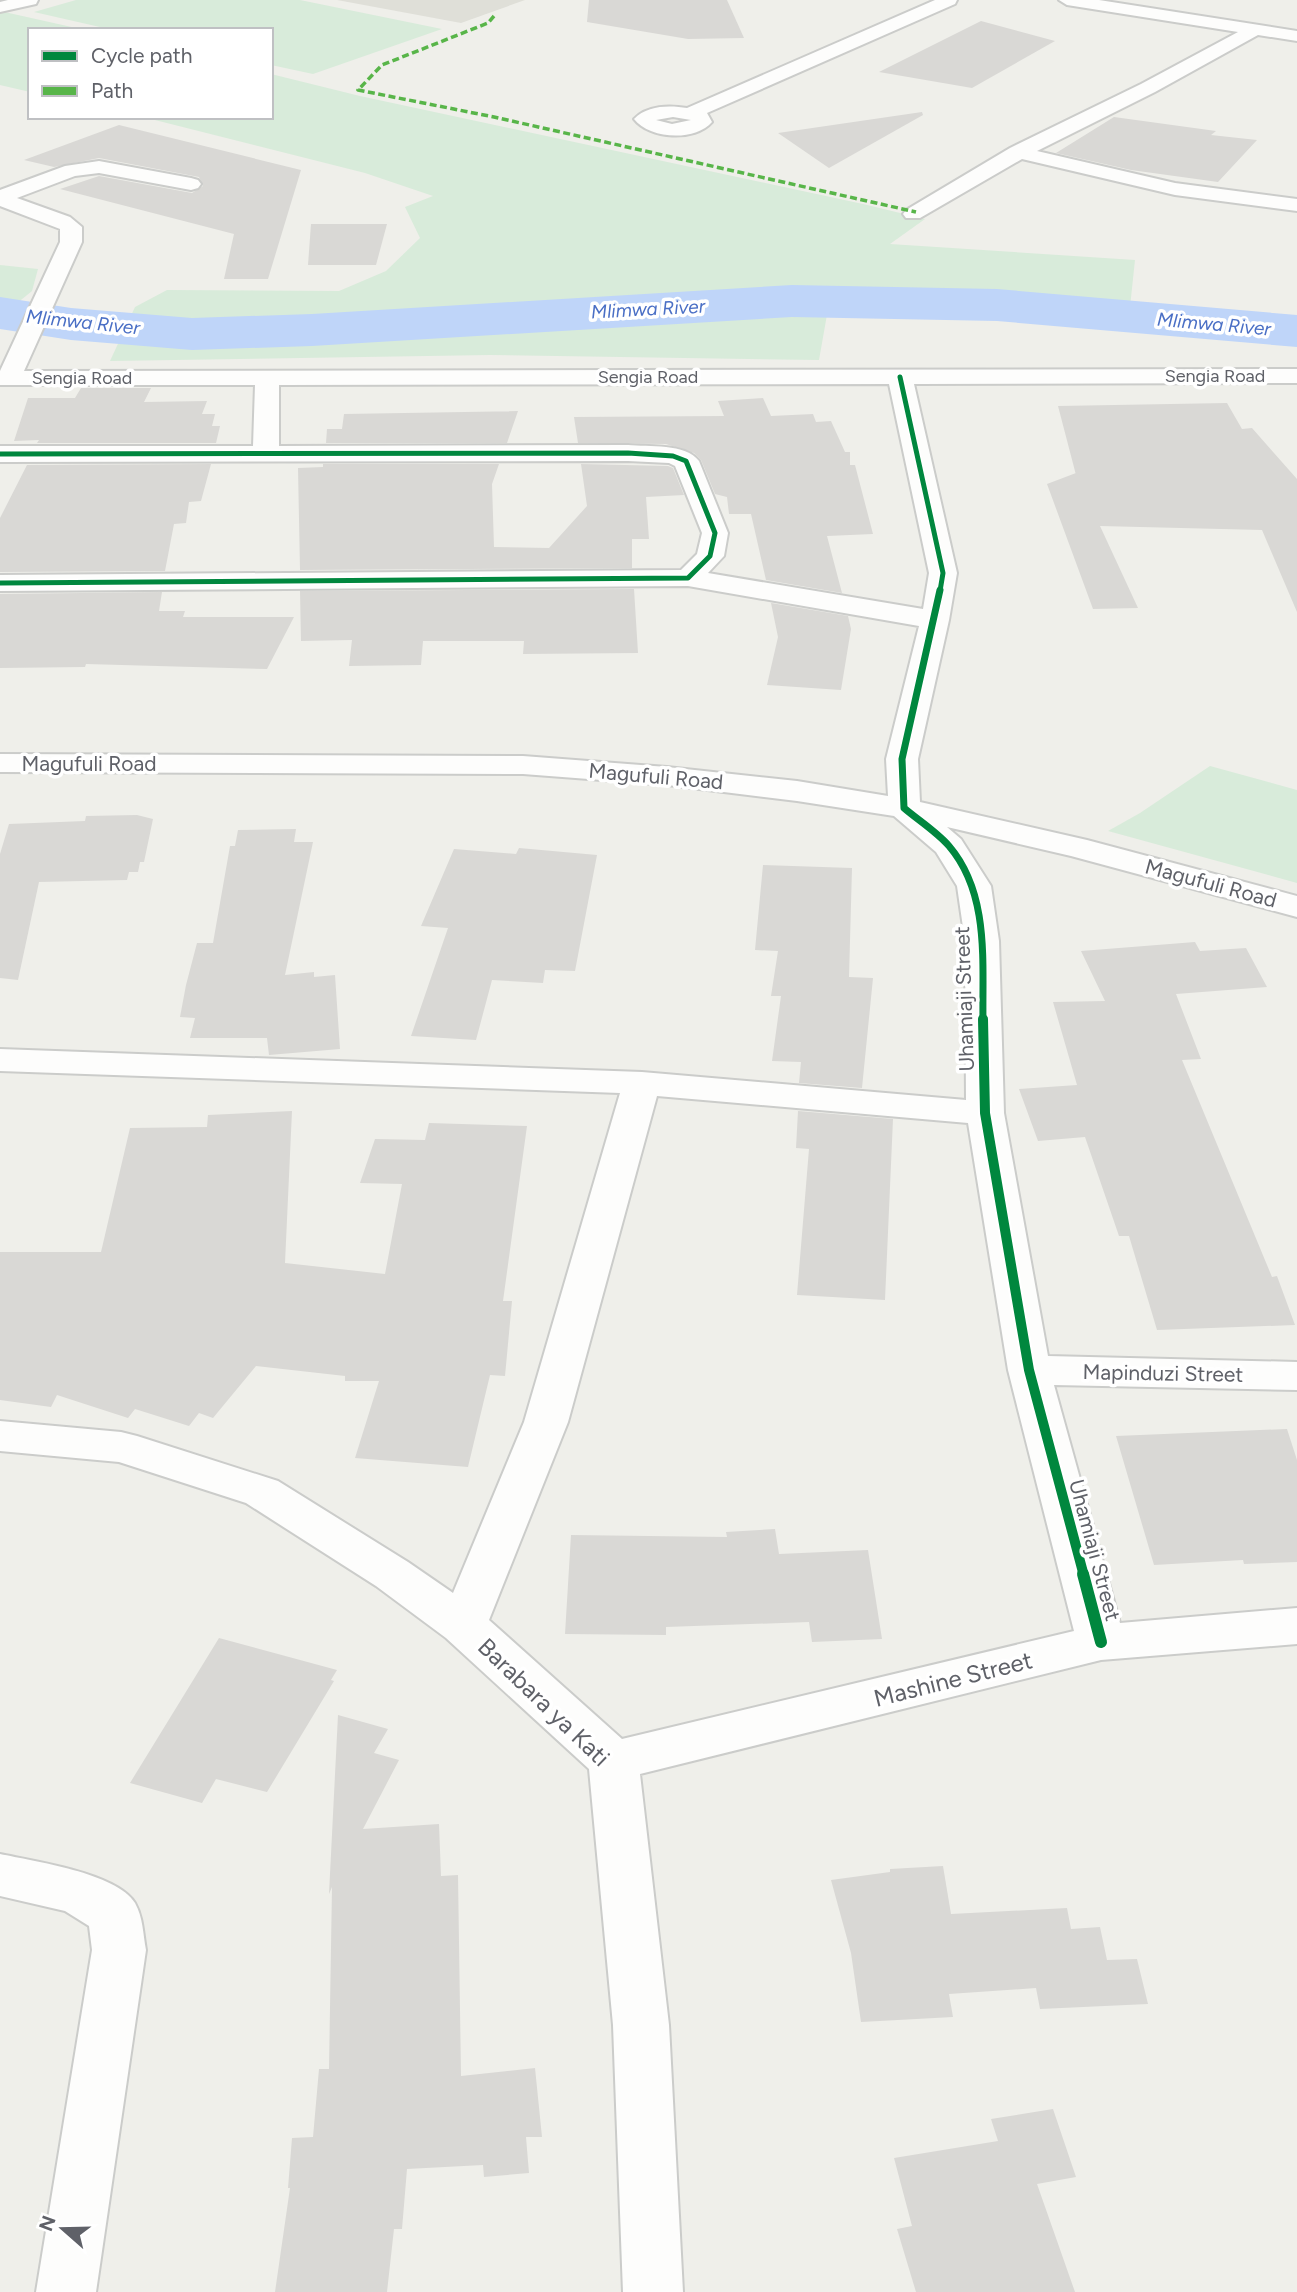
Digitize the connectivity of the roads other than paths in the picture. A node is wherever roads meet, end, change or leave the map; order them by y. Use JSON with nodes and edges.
{"nodes":[{"id":1,"x":30,"y":0,"type":"edge"},
{"id":2,"x":949,"y":0,"type":"edge"},
{"id":3,"x":1067,"y":0,"type":"edge"},
{"id":4,"x":0,"y":7,"type":"edge"},
{"id":5,"x":1242,"y":12,"type":"dead end"},
{"id":6,"x":1218,"y":23,"type":"junction"},
{"id":7,"x":1256,"y":29,"type":"junction"},
{"id":8,"x":1297,"y":36,"type":"edge"},
{"id":9,"x":692,"y":113,"type":"dead end"},
{"id":10,"x":1017,"y":152,"type":"junction"},
{"id":11,"x":191,"y":184,"type":"dead end"},
{"id":12,"x":0,"y":198,"type":"edge"},
{"id":13,"x":1297,"y":205,"type":"edge"},
{"id":14,"x":913,"y":214,"type":"dead end"},
{"id":15,"x":267,"y":376,"type":"junction"},
{"id":16,"x":1297,"y":376,"type":"edge"},
{"id":17,"x":900,"y":377,"type":"junction"},
{"id":18,"x":4,"y":378,"type":"edge"},
{"id":19,"x":0,"y":454,"type":"edge"},
{"id":20,"x":266,"y":454,"type":"junction"},
{"id":21,"x":688,"y":579,"type":"junction"},
{"id":22,"x":0,"y":583,"type":"edge"},
{"id":23,"x":935,"y":621,"type":"junction"},
{"id":24,"x":0,"y":763,"type":"edge"},
{"id":25,"x":904,"y":808,"type":"junction"},
{"id":26,"x":1297,"y":907,"type":"edge"},
{"id":27,"x":0,"y":1059,"type":"edge"},
{"id":28,"x":642,"y":1083,"type":"junction"},
{"id":29,"x":985,"y":1113,"type":"junction"},
{"id":30,"x":1029,"y":1370,"type":"junction"},
{"id":31,"x":1297,"y":1376,"type":"edge"},
{"id":32,"x":0,"y":1436,"type":"edge"},
{"id":33,"x":463,"y":1625,"type":"junction"},
{"id":34,"x":1297,"y":1626,"type":"edge"},
{"id":35,"x":1101,"y":1642,"type":"junction"},
{"id":36,"x":613,"y":1761,"type":"junction"},
{"id":37,"x":0,"y":1875,"type":"edge"},
{"id":38,"x":66,"y":2292,"type":"edge"},
{"id":39,"x":653,"y":2292,"type":"edge"}],
"edges":[{"from":1,"to":4,"type":"street"},
{"from":2,"to":9,"type":"street"},
{"from":3,"to":6,"type":"street"},
{"from":5,"to":6,"type":"street"},
{"from":6,"to":7,"type":"street"},
{"from":7,"to":8,"type":"street"},
{"from":7,"to":10,"type":"street"},
{"from":10,"to":13,"type":"street"},
{"from":10,"to":14,"type":"street"},
{"from":11,"to":12,"type":"street"},
{"from":12,"to":18,"type":"street"},
{"from":15,"to":17,"type":"street","name":"Sengia Road"},
{"from":15,"to":18,"type":"street","name":"Sengia Road"},
{"from":15,"to":20,"type":"street"},
{"from":16,"to":17,"type":"street","name":"Sengia Road"},
{"from":17,"to":23,"type":"street"},
{"from":19,"to":20,"type":"street"},
{"from":20,"to":21,"type":"street"},
{"from":21,"to":22,"type":"street"},
{"from":21,"to":23,"type":"street"},
{"from":23,"to":25,"type":"street"},
{"from":24,"to":25,"type":"street","name":"Magufuli Road"},
{"from":25,"to":26,"type":"street","name":"Magufuli Road"},
{"from":25,"to":29,"type":"street","name":"Uhamiaji Street"},
{"from":27,"to":28,"type":"street"},
{"from":28,"to":29,"type":"street"},
{"from":28,"to":33,"type":"street"},
{"from":29,"to":30,"type":"street","name":"Uhamiaji Street"},
{"from":30,"to":31,"type":"street","name":"Mapinduzi Street"},
{"from":30,"to":35,"type":"street","name":"Uhamiaji Street"},
{"from":32,"to":33,"type":"street","name":"Barabara ya Kati"},
{"from":33,"to":36,"type":"street","name":"Barabara ya Kati"},
{"from":34,"to":35,"type":"street","name":"Mashine Street"},
{"from":35,"to":36,"type":"street","name":"Mashine Street"},
{"from":36,"to":39,"type":"street","name":"Barabara ya Kati"},
{"from":37,"to":38,"type":"street"}]}
